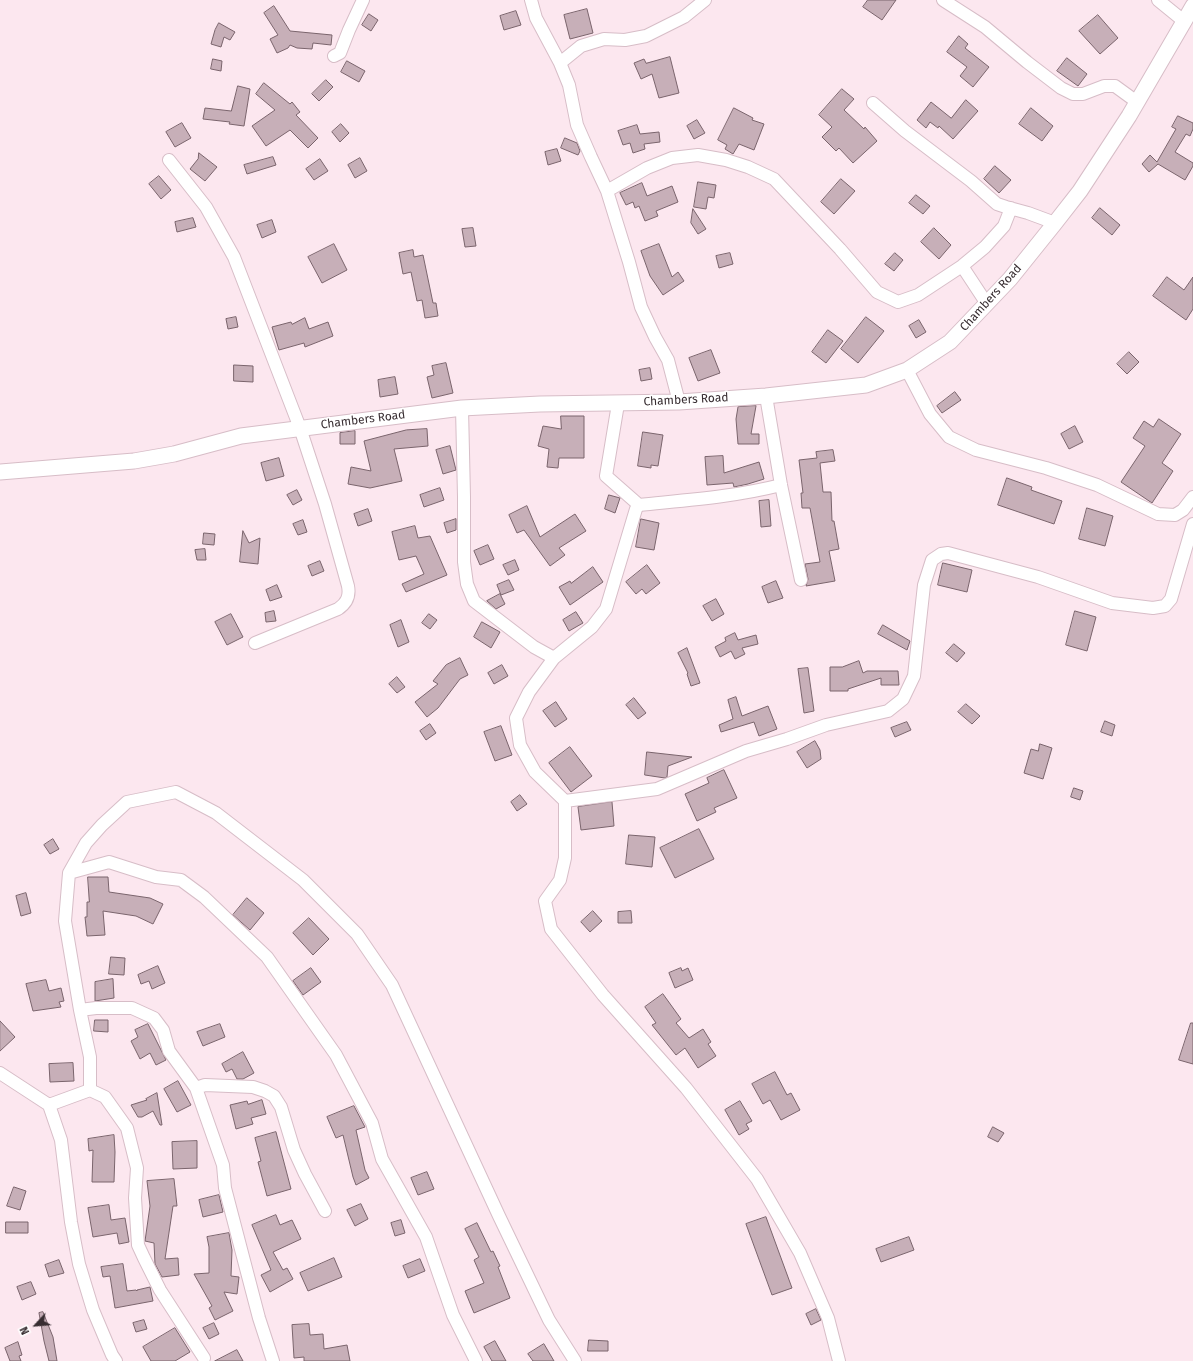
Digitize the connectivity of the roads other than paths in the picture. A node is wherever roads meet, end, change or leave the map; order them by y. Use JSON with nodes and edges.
{"nodes":[{"id":1,"x":363,"y":0,"type":"edge"},
{"id":2,"x":531,"y":0,"type":"edge"},
{"id":3,"x":705,"y":0,"type":"edge"},
{"id":4,"x":943,"y":0,"type":"edge"},
{"id":5,"x":1158,"y":0,"type":"edge"},
{"id":6,"x":1193,"y":6,"type":"edge"},
{"id":7,"x":1185,"y":22,"type":"junction"},
{"id":8,"x":334,"y":56,"type":"dead end"},
{"id":9,"x":560,"y":63,"type":"junction"},
{"id":10,"x":1138,"y":102,"type":"junction"},
{"id":11,"x":873,"y":103,"type":"dead end"},
{"id":12,"x":169,"y":160,"type":"dead end"},
{"id":13,"x":607,"y":191,"type":"junction"},
{"id":14,"x":1011,"y":208,"type":"junction"},
{"id":15,"x":1055,"y":223,"type":"junction"},
{"id":16,"x":962,"y":266,"type":"junction"},
{"id":17,"x":987,"y":304,"type":"junction"},
{"id":18,"x":907,"y":370,"type":"junction"},
{"id":19,"x":766,"y":396,"type":"junction"},
{"id":20,"x":679,"y":402,"type":"junction"},
{"id":21,"x":618,"y":404,"type":"junction"},
{"id":22,"x":462,"y":408,"type":"junction"},
{"id":23,"x":300,"y":428,"type":"junction"},
{"id":24,"x":0,"y":472,"type":"edge"},
{"id":25,"x":781,"y":485,"type":"junction"},
{"id":26,"x":1193,"y":497,"type":"edge"},
{"id":27,"x":639,"y":505,"type":"junction"},
{"id":28,"x":1175,"y":515,"type":"junction"},
{"id":29,"x":1193,"y":521,"type":"edge"},
{"id":30,"x":1193,"y":524,"type":"edge"},
{"id":31,"x":801,"y":580,"type":"dead end"},
{"id":32,"x":255,"y":643,"type":"dead end"},
{"id":33,"x":554,"y":658,"type":"junction"},
{"id":34,"x":565,"y":801,"type":"junction"},
{"id":35,"x":69,"y":873,"type":"junction"},
{"id":36,"x":80,"y":1010,"type":"junction"},
{"id":37,"x":0,"y":1073,"type":"edge"},
{"id":38,"x":196,"y":1088,"type":"junction"},
{"id":39,"x":90,"y":1090,"type":"junction"},
{"id":40,"x":49,"y":1105,"type":"junction"},
{"id":41,"x":325,"y":1211,"type":"dead end"},
{"id":42,"x":204,"y":1358,"type":"dead end"},
{"id":43,"x":116,"y":1361,"type":"edge"},
{"id":44,"x":273,"y":1361,"type":"edge"},
{"id":45,"x":476,"y":1361,"type":"edge"},
{"id":46,"x":575,"y":1361,"type":"edge"},
{"id":47,"x":839,"y":1361,"type":"edge"}],
"edges":[{"from":1,"to":8,"type":"street"},
{"from":2,"to":9,"type":"street"},
{"from":3,"to":9,"type":"street"},
{"from":4,"to":10,"type":"street"},
{"from":5,"to":7,"type":"street"},
{"from":6,"to":7,"type":"street","name":"Chambers Road"},
{"from":7,"to":10,"type":"street","name":"Chambers Road"},
{"from":9,"to":13,"type":"street"},
{"from":10,"to":15,"type":"street","name":"Chambers Road"},
{"from":11,"to":14,"type":"street"},
{"from":12,"to":23,"type":"street"},
{"from":13,"to":16,"type":"street"},
{"from":13,"to":20,"type":"street"},
{"from":14,"to":15,"type":"street"},
{"from":14,"to":16,"type":"street"},
{"from":15,"to":17,"type":"street","name":"Chambers Road"},
{"from":16,"to":17,"type":"street"},
{"from":17,"to":18,"type":"street","name":"Chambers Road"},
{"from":18,"to":19,"type":"street","name":"Chambers Road"},
{"from":18,"to":28,"type":"street"},
{"from":19,"to":20,"type":"street","name":"Chambers Road"},
{"from":19,"to":25,"type":"street"},
{"from":20,"to":21,"type":"street","name":"Chambers Road"},
{"from":21,"to":22,"type":"street","name":"Chambers Road"},
{"from":21,"to":27,"type":"street"},
{"from":22,"to":23,"type":"street","name":"Chambers Road"},
{"from":22,"to":33,"type":"street"},
{"from":23,"to":24,"type":"street","name":"Chambers Road"},
{"from":23,"to":32,"type":"street"},
{"from":25,"to":27,"type":"street"},
{"from":25,"to":31,"type":"street"},
{"from":26,"to":28,"type":"street"},
{"from":27,"to":33,"type":"street"},
{"from":28,"to":29,"type":"street"},
{"from":30,"to":34,"type":"street"},
{"from":33,"to":34,"type":"street"},
{"from":34,"to":47,"type":"street"},
{"from":35,"to":36,"type":"street"},
{"from":35,"to":45,"type":"street"},
{"from":35,"to":46,"type":"street"},
{"from":36,"to":38,"type":"street"},
{"from":36,"to":39,"type":"street"},
{"from":37,"to":40,"type":"street"},
{"from":38,"to":41,"type":"street"},
{"from":38,"to":44,"type":"street"},
{"from":39,"to":40,"type":"street"},
{"from":39,"to":42,"type":"street"},
{"from":40,"to":43,"type":"street"}]}
